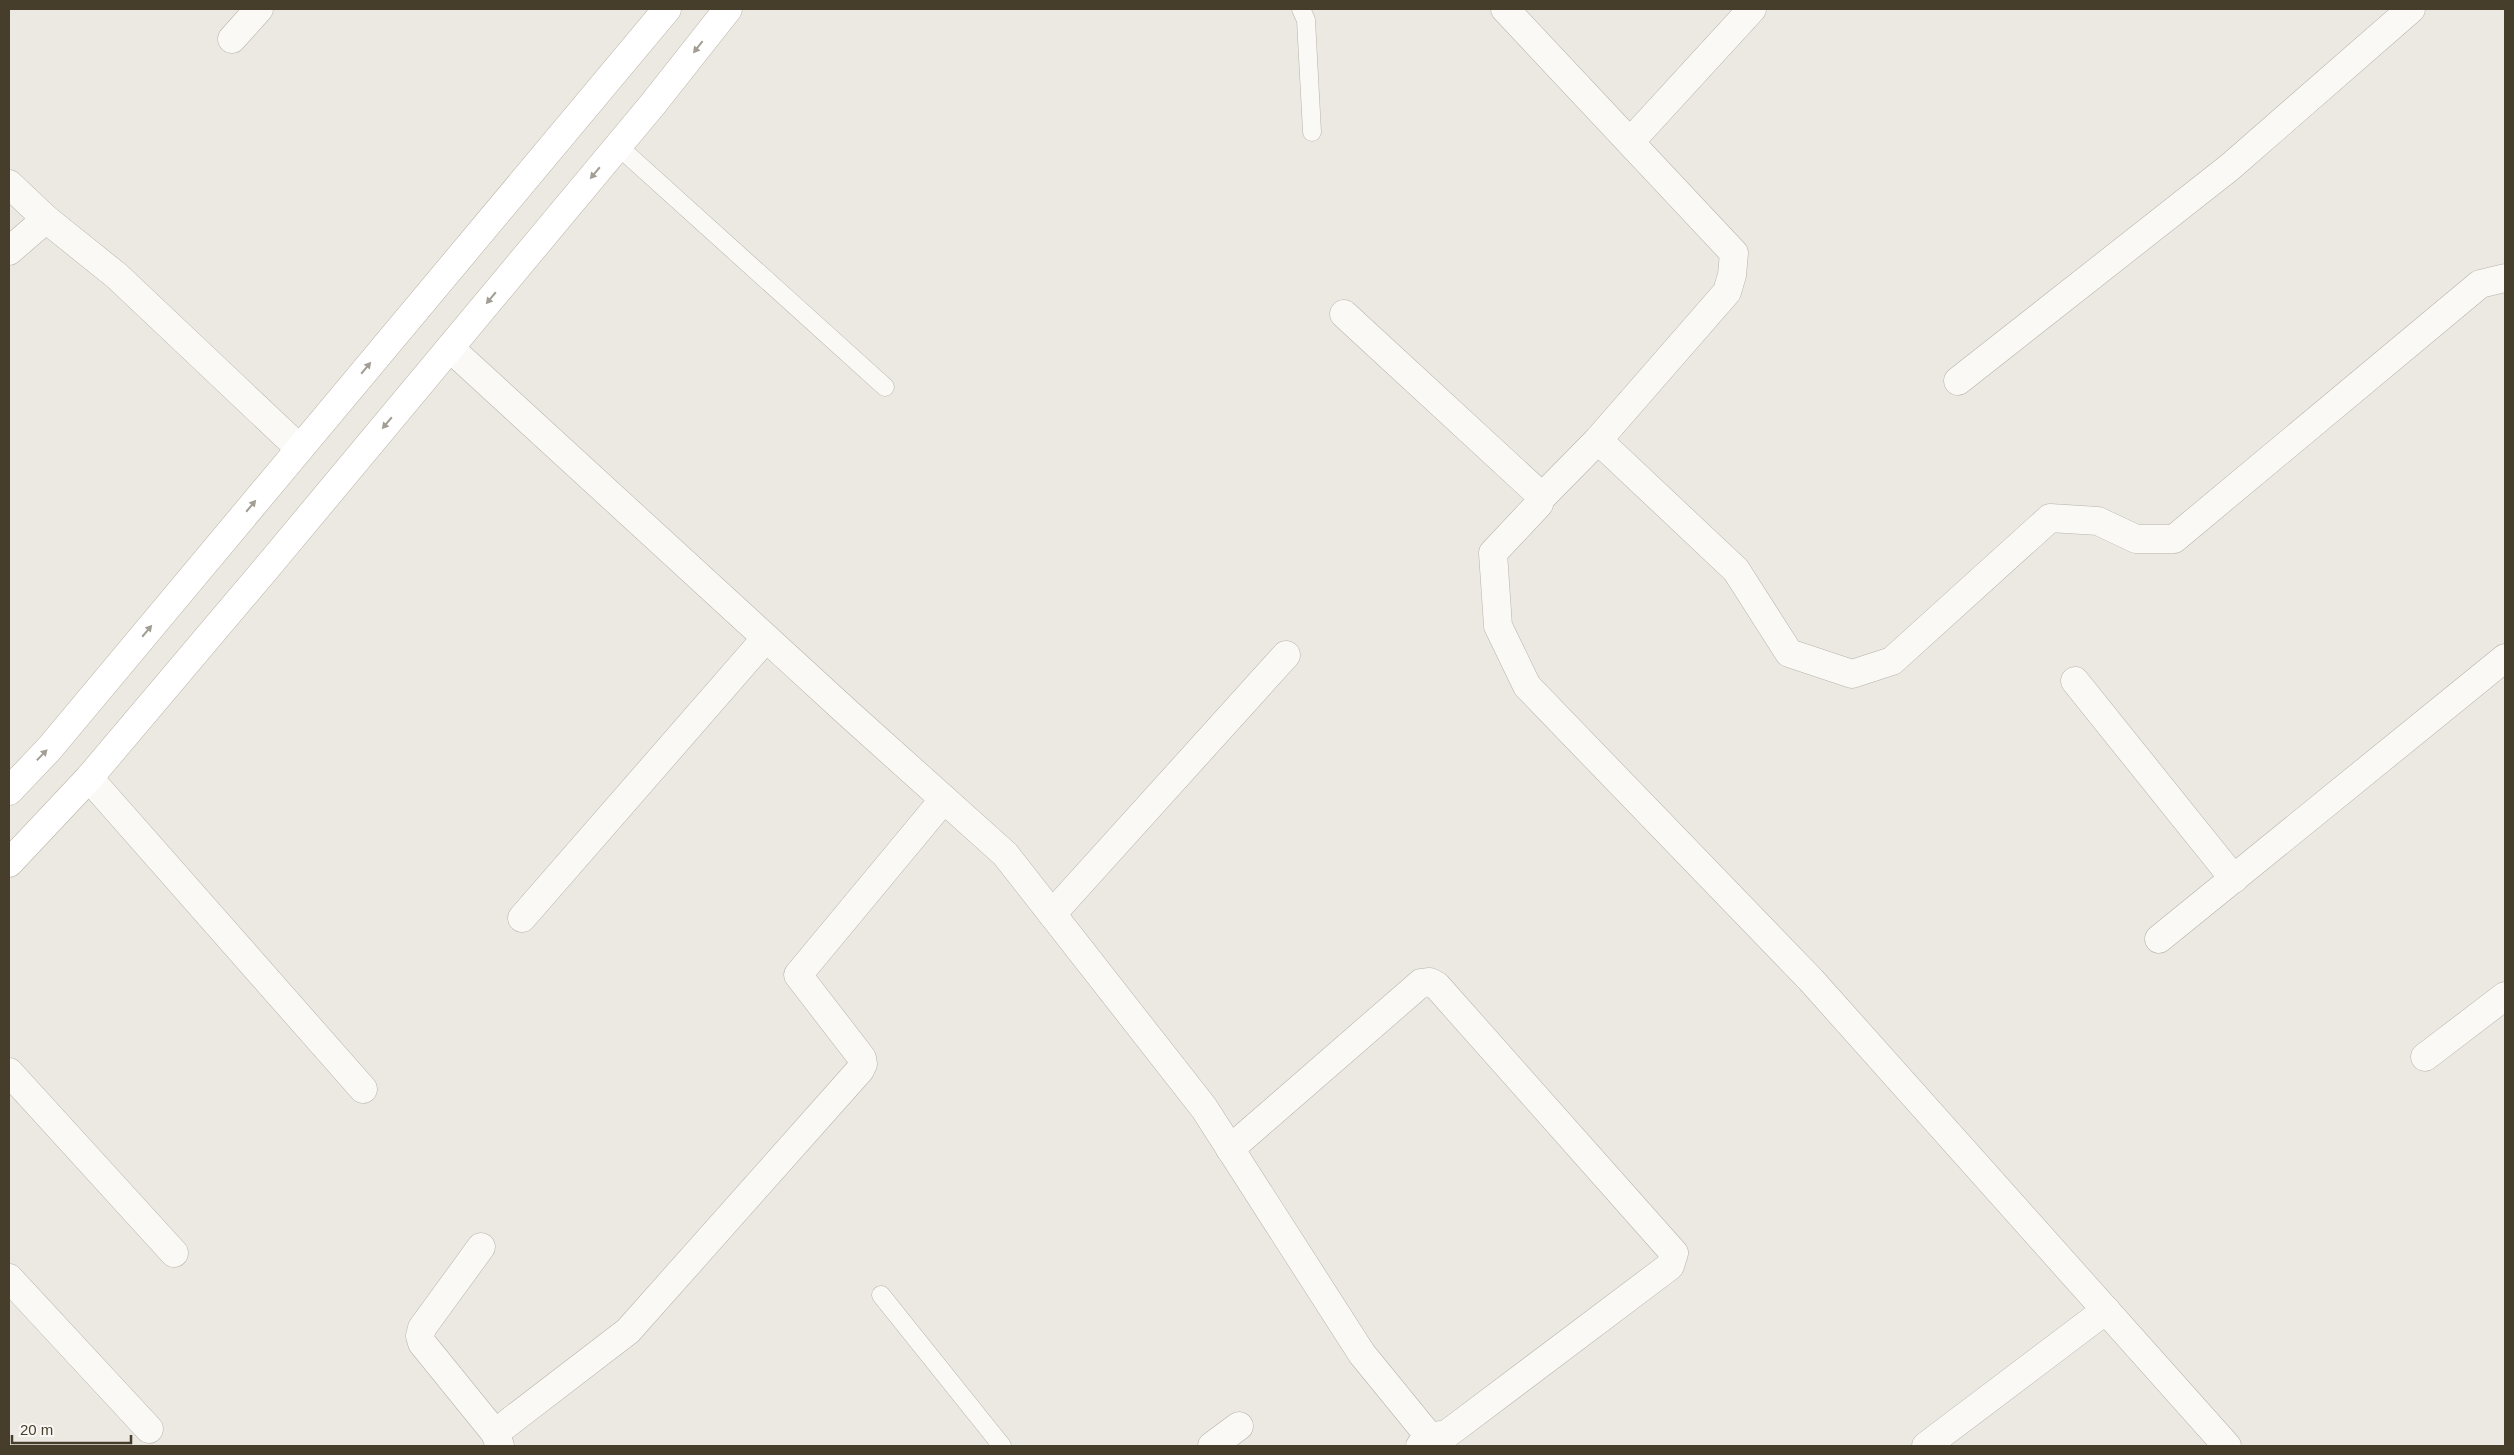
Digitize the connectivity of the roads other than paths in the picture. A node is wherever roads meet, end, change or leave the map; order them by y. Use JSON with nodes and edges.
{"nodes":[{"id":1,"x":259,"y":9,"type":"edge"},
{"id":2,"x":667,"y":9,"type":"edge"},
{"id":3,"x":728,"y":9,"type":"edge"},
{"id":4,"x":1301,"y":9,"type":"edge"},
{"id":5,"x":1505,"y":9,"type":"edge"},
{"id":6,"x":1752,"y":9,"type":"edge"},
{"id":7,"x":2411,"y":9,"type":"edge"},
{"id":8,"x":232,"y":39,"type":"dead end"},
{"id":9,"x":1312,"y":132,"type":"dead end"},
{"id":10,"x":1630,"y":142,"type":"junction"},
{"id":11,"x":618,"y":146,"type":"junction"},
{"id":12,"x":9,"y":184,"type":"edge"},
{"id":13,"x":46,"y":219,"type":"junction"},
{"id":14,"x":9,"y":251,"type":"edge"},
{"id":15,"x":2505,"y":278,"type":"edge"},
{"id":16,"x":1344,"y":314,"type":"dead end"},
{"id":17,"x":450,"y":348,"type":"junction"},
{"id":18,"x":1958,"y":381,"type":"dead end"},
{"id":19,"x":885,"y":387,"type":"dead end"},
{"id":20,"x":1598,"y":440,"type":"junction"},
{"id":21,"x":299,"y":448,"type":"junction"},
{"id":22,"x":1540,"y":498,"type":"junction"},
{"id":23,"x":766,"y":638,"type":"junction"},
{"id":24,"x":1286,"y":655,"type":"dead end"},
{"id":25,"x":2505,"y":658,"type":"edge"},
{"id":26,"x":2075,"y":681,"type":"dead end"},
{"id":27,"x":89,"y":778,"type":"junction"},
{"id":28,"x":9,"y":790,"type":"edge"},
{"id":29,"x":944,"y":799,"type":"junction"},
{"id":30,"x":9,"y":863,"type":"edge"},
{"id":31,"x":2234,"y":879,"type":"junction"},
{"id":32,"x":1052,"y":914,"type":"junction"},
{"id":33,"x":522,"y":918,"type":"dead end"},
{"id":34,"x":2159,"y":939,"type":"dead end"},
{"id":35,"x":2505,"y":996,"type":"edge"},
{"id":36,"x":2425,"y":1057,"type":"dead end"},
{"id":37,"x":9,"y":1072,"type":"edge"},
{"id":38,"x":363,"y":1089,"type":"dead end"},
{"id":39,"x":1230,"y":1149,"type":"junction"},
{"id":40,"x":481,"y":1247,"type":"dead end"},
{"id":41,"x":174,"y":1253,"type":"dead end"},
{"id":42,"x":9,"y":1278,"type":"edge"},
{"id":43,"x":881,"y":1295,"type":"dead end"},
{"id":44,"x":2106,"y":1310,"type":"junction"},
{"id":45,"x":1239,"y":1426,"type":"dead end"},
{"id":46,"x":149,"y":1429,"type":"dead end"},
{"id":47,"x":497,"y":1440,"type":"edge"},
{"id":48,"x":1424,"y":1442,"type":"edge"},
{"id":49,"x":1002,"y":1446,"type":"edge"},
{"id":50,"x":1212,"y":1446,"type":"edge"},
{"id":51,"x":1926,"y":1446,"type":"edge"},
{"id":52,"x":2227,"y":1446,"type":"edge"}],
"edges":[{"from":1,"to":8,"type":"street"},
{"from":21,"to":2,"type":"main road","one_way":true},
{"from":3,"to":11,"type":"main road","one_way":true},
{"from":4,"to":9,"type":"lane"},
{"from":5,"to":10,"type":"street"},
{"from":6,"to":10,"type":"street"},
{"from":7,"to":18,"type":"street"},
{"from":10,"to":20,"type":"street"},
{"from":11,"to":17,"type":"main road","one_way":true},
{"from":11,"to":19,"type":"lane"},
{"from":12,"to":13,"type":"street"},
{"from":13,"to":14,"type":"street"},
{"from":13,"to":21,"type":"street"},
{"from":15,"to":20,"type":"street"},
{"from":16,"to":22,"type":"street"},
{"from":17,"to":23,"type":"street"},
{"from":17,"to":27,"type":"main road","one_way":true},
{"from":20,"to":22,"type":"street"},
{"from":28,"to":21,"type":"main road","one_way":true},
{"from":22,"to":44,"type":"street"},
{"from":23,"to":29,"type":"street"},
{"from":23,"to":33,"type":"street"},
{"from":24,"to":32,"type":"street"},
{"from":25,"to":31,"type":"street"},
{"from":26,"to":31,"type":"street"},
{"from":27,"to":30,"type":"main road"},
{"from":27,"to":38,"type":"street"},
{"from":29,"to":32,"type":"street"},
{"from":29,"to":47,"type":"street"},
{"from":31,"to":34,"type":"street"},
{"from":32,"to":39,"type":"street"},
{"from":35,"to":36,"type":"street"},
{"from":37,"to":41,"type":"street"},
{"from":39,"to":48,"type":"street"},
{"from":39,"to":48,"type":"street"},
{"from":40,"to":47,"type":"street"},
{"from":42,"to":46,"type":"street"},
{"from":43,"to":49,"type":"lane"},
{"from":44,"to":51,"type":"street"},
{"from":44,"to":52,"type":"street"},
{"from":45,"to":50,"type":"street"}]}
